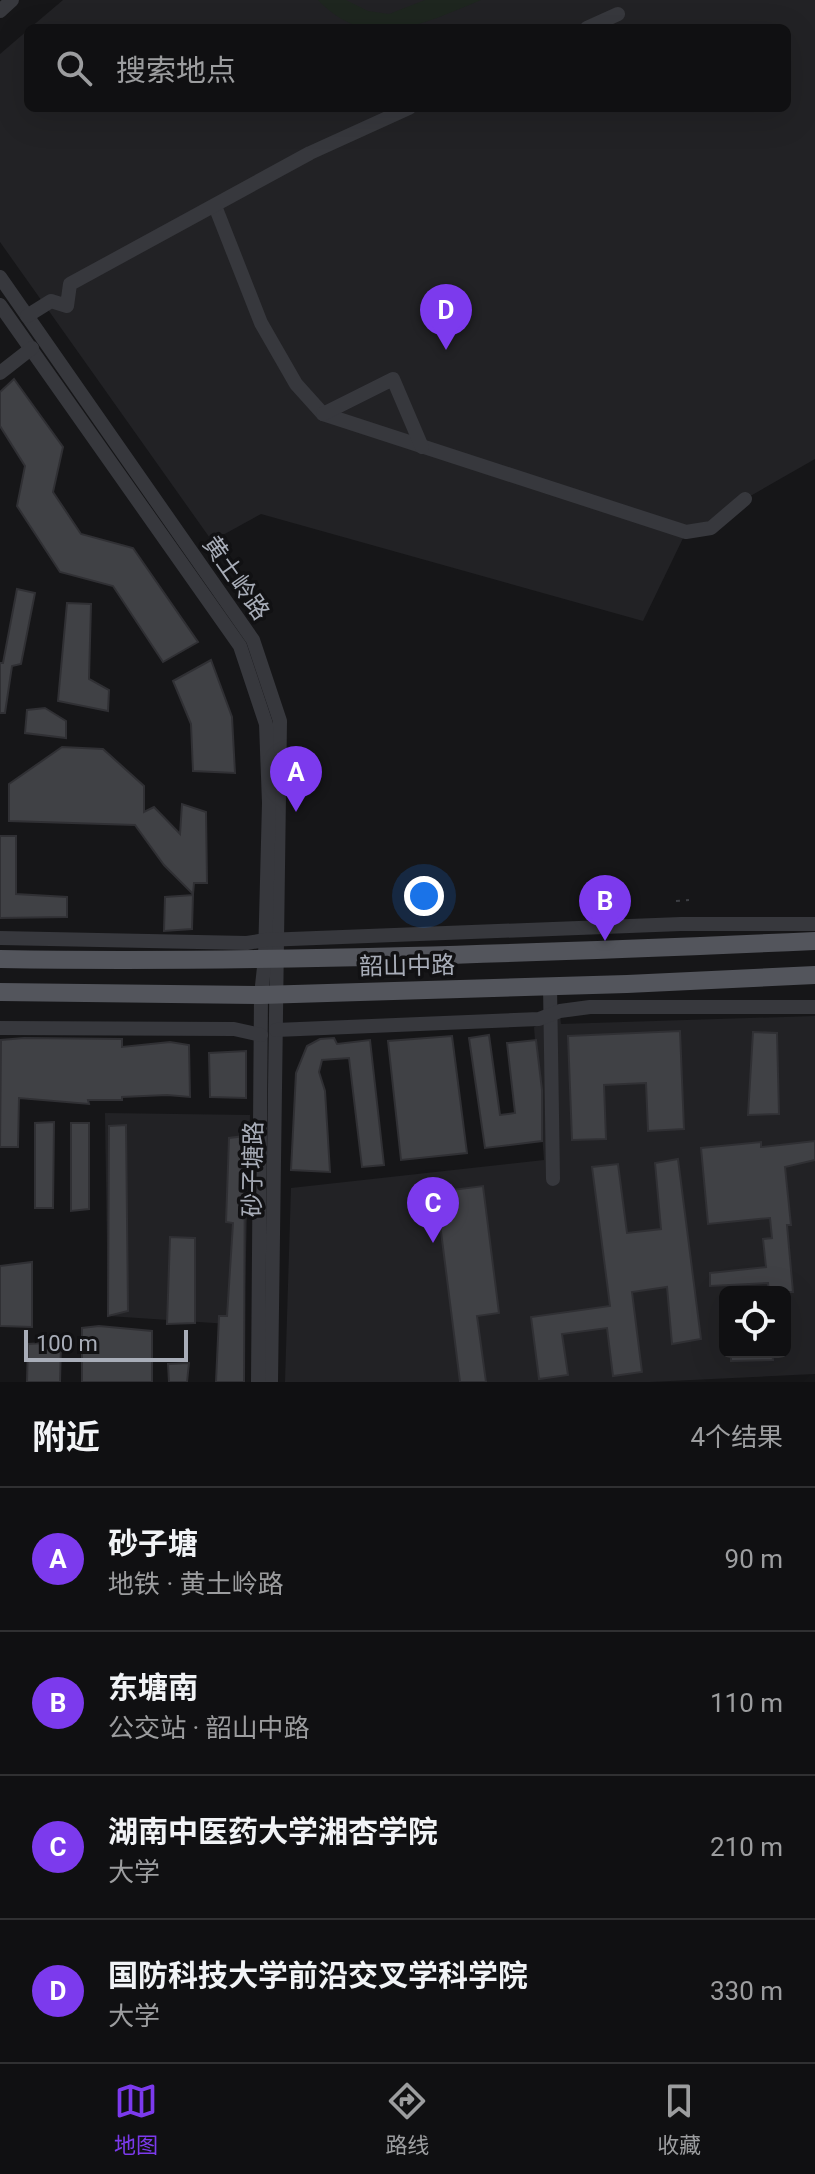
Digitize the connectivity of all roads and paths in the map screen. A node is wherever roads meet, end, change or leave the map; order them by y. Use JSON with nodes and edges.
{"nodes":[{"id":1,"x":12,"y":0,"type":"edge"},
{"id":2,"x":0,"y":11,"type":"edge"},
{"id":3,"x":618,"y":14,"type":"dead end"},
{"id":4,"x":596,"y":24,"type":"edge"},
{"id":5,"x":400,"y":112,"type":"edge"},
{"id":6,"x":215,"y":206,"type":"junction"},
{"id":7,"x":0,"y":277,"type":"edge"},
{"id":8,"x":0,"y":305,"type":"edge"},
{"id":9,"x":27,"y":316,"type":"junction"},
{"id":10,"x":32,"y":348,"type":"junction"},
{"id":11,"x":0,"y":373,"type":"edge"},
{"id":12,"x":323,"y":414,"type":"junction"},
{"id":13,"x":422,"y":447,"type":"junction"},
{"id":14,"x":745,"y":499,"type":"dead end"},
{"id":15,"x":689,"y":900,"type":"dead end"},
{"id":16,"x":676,"y":901,"type":"dead end"},
{"id":17,"x":815,"y":924,"type":"edge"},
{"id":18,"x":0,"y":938,"type":"edge"},
{"id":19,"x":815,"y":941,"type":"edge"},
{"id":20,"x":272,"y":949,"type":"junction"},
{"id":21,"x":0,"y":959,"type":"edge"},
{"id":22,"x":815,"y":975,"type":"edge"},
{"id":23,"x":550,"y":986,"type":"junction"},
{"id":24,"x":0,"y":992,"type":"edge"},
{"id":25,"x":269,"y":994,"type":"junction"},
{"id":26,"x":815,"y":1007,"type":"edge"},
{"id":27,"x":550,"y":1014,"type":"junction"},
{"id":28,"x":0,"y":1028,"type":"edge"},
{"id":29,"x":276,"y":1030,"type":"junction"},
{"id":30,"x":261,"y":1035,"type":"junction"},
{"id":31,"x":553,"y":1179,"type":"dead end"},
{"id":32,"x":258,"y":1382,"type":"edge"},
{"id":33,"x":271,"y":1382,"type":"edge"}],
"edges":[{"from":1,"to":2,"type":"street"},
{"from":3,"to":4,"type":"street"},
{"from":5,"to":6,"type":"street"},
{"from":6,"to":9,"type":"street"},
{"from":6,"to":12,"type":"street"},
{"from":7,"to":9,"type":"street","name":"黄土岭路"},
{"from":8,"to":10,"type":"street","name":"黄土岭路"},
{"from":9,"to":20,"type":"street","name":"黄土岭路"},
{"from":10,"to":11,"type":"street"},
{"from":10,"to":20,"type":"street","name":"黄土岭路"},
{"from":12,"to":13,"type":"street"},
{"from":12,"to":13,"type":"street"},
{"from":13,"to":14,"type":"street"},
{"from":15,"to":16,"type":"path"},
{"from":17,"to":20,"type":"street"},
{"from":18,"to":20,"type":"street"},
{"from":19,"to":20,"type":"main road","name":"韶山中路"},
{"from":20,"to":21,"type":"main road","name":"韶山中路"},
{"from":20,"to":25,"type":"street","name":"砂子塘路"},
{"from":22,"to":23,"type":"main road","name":"韶山中路"},
{"from":23,"to":25,"type":"main road","name":"韶山中路"},
{"from":23,"to":27,"type":"street"},
{"from":24,"to":25,"type":"main road","name":"韶山中路"},
{"from":25,"to":29,"type":"street","name":"砂子塘路"},
{"from":25,"to":30,"type":"street","name":"砂子塘路"},
{"from":26,"to":27,"type":"street"},
{"from":27,"to":29,"type":"street"},
{"from":27,"to":31,"type":"street"},
{"from":28,"to":30,"type":"street"},
{"from":29,"to":33,"type":"street","name":"砂子塘路"},
{"from":30,"to":32,"type":"street","name":"砂子塘路"}]}
